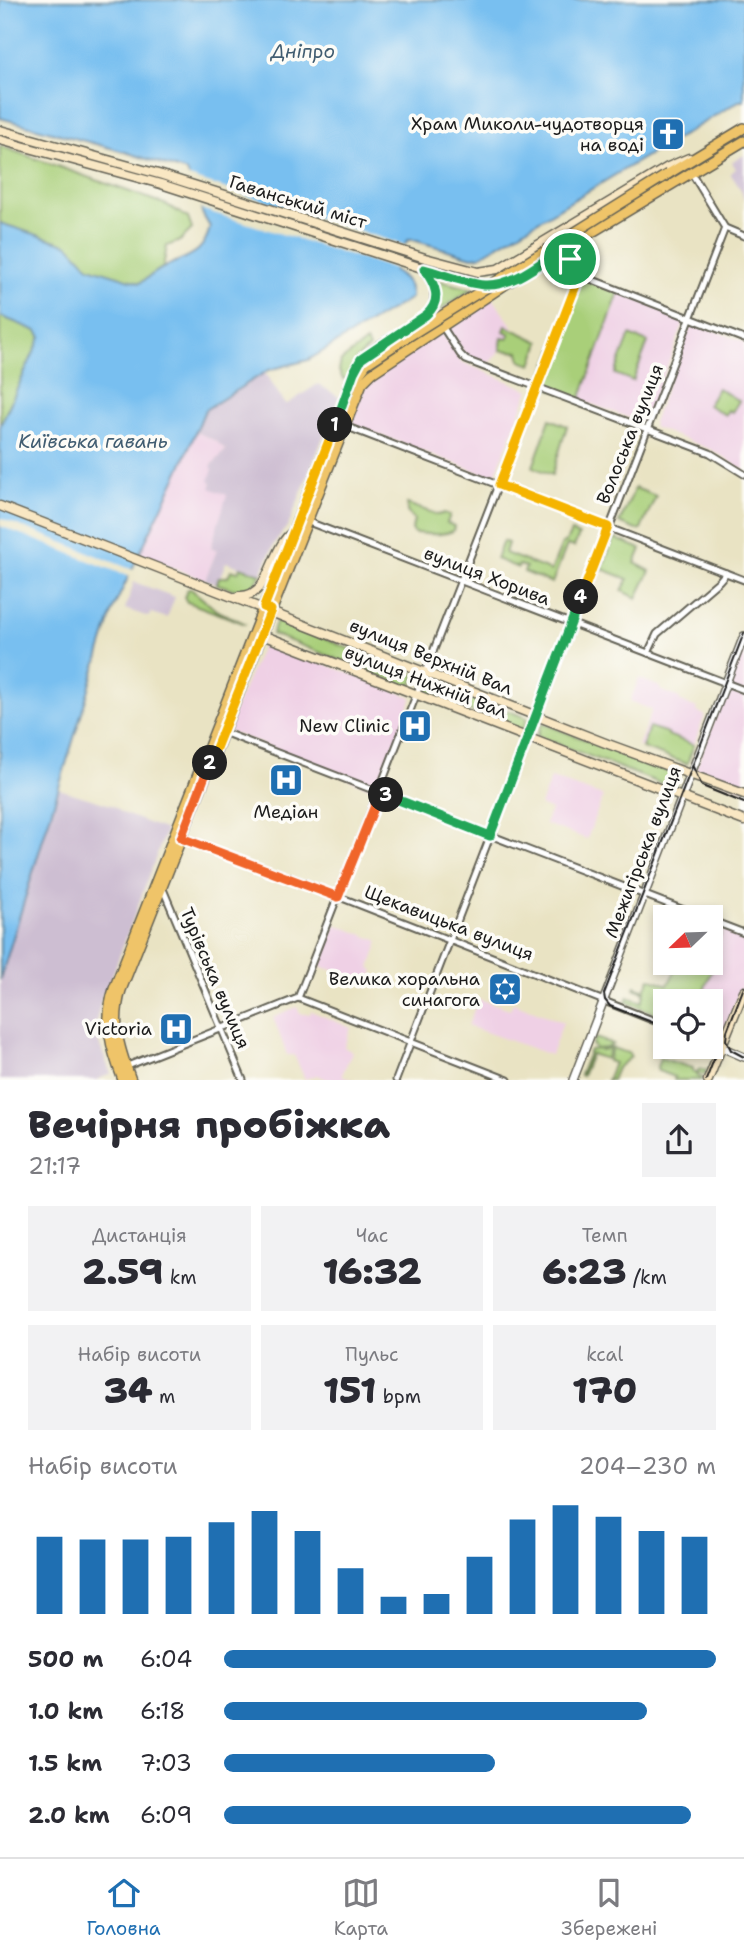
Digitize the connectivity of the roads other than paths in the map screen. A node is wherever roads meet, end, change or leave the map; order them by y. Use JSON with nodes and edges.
{"nodes":[{"id":1,"x":744,"y":128,"type":"edge"},
{"id":2,"x":0,"y":130,"type":"edge"},
{"id":3,"x":0,"y":140,"type":"edge"},
{"id":4,"x":744,"y":141,"type":"edge"},
{"id":5,"x":723,"y":142,"type":"junction"},
{"id":6,"x":691,"y":172,"type":"junction"},
{"id":7,"x":161,"y":180,"type":"junction"},
{"id":8,"x":725,"y":228,"type":"junction"},
{"id":9,"x":744,"y":236,"type":"edge"},
{"id":10,"x":563,"y":248,"type":"junction"},
{"id":11,"x":423,"y":268,"type":"junction"},
{"id":12,"x":580,"y":275,"type":"junction"},
{"id":13,"x":509,"y":282,"type":"junction"},
{"id":14,"x":690,"y":317,"type":"junction"},
{"id":15,"x":442,"y":326,"type":"junction"},
{"id":16,"x":744,"y":339,"type":"edge"},
{"id":17,"x":350,"y":386,"type":"junction"},
{"id":18,"x":537,"y":387,"type":"junction"},
{"id":19,"x":340,"y":424,"type":"junction"},
{"id":20,"x":647,"y":429,"type":"junction"},
{"id":21,"x":744,"y":474,"type":"edge"},
{"id":22,"x":499,"y":485,"type":"junction"},
{"id":23,"x":0,"y":506,"type":"edge"},
{"id":24,"x":302,"y":520,"type":"junction"},
{"id":25,"x":608,"y":527,"type":"junction"},
{"id":26,"x":294,"y":531,"type":"junction"},
{"id":27,"x":726,"y":573,"type":"junction"},
{"id":28,"x":744,"y":580,"type":"edge"},
{"id":29,"x":461,"y":581,"type":"junction"},
{"id":30,"x":233,"y":595,"type":"junction"},
{"id":31,"x":267,"y":609,"type":"junction"},
{"id":32,"x":572,"y":624,"type":"junction"},
{"id":33,"x":258,"y":634,"type":"junction"},
{"id":34,"x":744,"y":636,"type":"edge"},
{"id":35,"x":648,"y":653,"type":"junction"},
{"id":36,"x":425,"y":672,"type":"junction"},
{"id":37,"x":726,"y":684,"type":"junction"},
{"id":38,"x":744,"y":690,"type":"edge"},
{"id":39,"x":416,"y":694,"type":"junction"},
{"id":40,"x":537,"y":716,"type":"junction"},
{"id":41,"x":223,"y":732,"type":"junction"},
{"id":42,"x":528,"y":738,"type":"junction"},
{"id":43,"x":691,"y":775,"type":"junction"},
{"id":44,"x":380,"y":793,"type":"junction"},
{"id":45,"x":744,"y":794,"type":"edge"},
{"id":46,"x":683,"y":797,"type":"junction"},
{"id":47,"x":744,"y":821,"type":"edge"},
{"id":48,"x":490,"y":836,"type":"junction"},
{"id":49,"x":181,"y":838,"type":"junction"},
{"id":50,"x":159,"y":885,"type":"junction"},
{"id":51,"x":644,"y":894,"type":"junction"},
{"id":52,"x":338,"y":897,"type":"junction"},
{"id":53,"x":672,"y":905,"type":"edge"},
{"id":54,"x":723,"y":925,"type":"edge"},
{"id":55,"x":744,"y":933,"type":"edge"},
{"id":56,"x":449,"y":940,"type":"junction"},
{"id":57,"x":744,"y":991,"type":"edge"},
{"id":58,"x":298,"y":998,"type":"junction"},
{"id":59,"x":602,"y":1001,"type":"junction"},
{"id":60,"x":653,"y":1020,"type":"edge"},
{"id":61,"x":222,"y":1029,"type":"junction"},
{"id":62,"x":411,"y":1042,"type":"junction"},
{"id":63,"x":723,"y":1042,"type":"edge"},
{"id":64,"x":723,"y":1048,"type":"edge"},
{"id":65,"x":744,"y":1057,"type":"edge"},
{"id":66,"x":716,"y":1059,"type":"edge"},
{"id":67,"x":122,"y":1068,"type":"junction"},
{"id":68,"x":123,"y":1080,"type":"edge"},
{"id":69,"x":131,"y":1080,"type":"edge"},
{"id":70,"x":243,"y":1080,"type":"edge"},
{"id":71,"x":396,"y":1080,"type":"edge"},
{"id":72,"x":508,"y":1080,"type":"edge"},
{"id":73,"x":573,"y":1080,"type":"edge"},
{"id":74,"x":708,"y":1080,"type":"edge"}],
"edges":[{"from":1,"to":5,"type":"main road"},
{"from":2,"to":7,"type":"main road"},
{"from":3,"to":7,"type":"main road"},
{"from":4,"to":6,"type":"main road"},
{"from":5,"to":7,"type":"main road","name":"Гаванський міст"},
{"from":5,"to":17,"type":"main road","bridge":true},
{"from":6,"to":8,"type":"street"},
{"from":6,"to":10,"type":"main road"},
{"from":7,"to":11,"type":"main road","name":"Гаванський міст"},
{"from":8,"to":9,"type":"street"},
{"from":8,"to":14,"type":"street","name":"Волоська вулиця"},
{"from":10,"to":12,"type":"street"},
{"from":10,"to":13,"type":"main road"},
{"from":11,"to":13,"type":"main road","name":"Гаванський міст"},
{"from":11,"to":17,"type":"main road"},
{"from":12,"to":14,"type":"street"},
{"from":12,"to":18,"type":"street"},
{"from":13,"to":15,"type":"main road"},
{"from":14,"to":16,"type":"street"},
{"from":14,"to":20,"type":"street","name":"Волоська вулиця"},
{"from":15,"to":18,"type":"street"},
{"from":15,"to":19,"type":"main road"},
{"from":17,"to":19,"type":"main road"},
{"from":18,"to":20,"type":"street"},
{"from":18,"to":22,"type":"street"},
{"from":19,"to":22,"type":"street"},
{"from":19,"to":24,"type":"main road"},
{"from":20,"to":21,"type":"street"},
{"from":20,"to":25,"type":"street","name":"Волоська вулиця"},
{"from":22,"to":25,"type":"street"},
{"from":22,"to":29,"type":"street"},
{"from":23,"to":30,"type":"main road","name":"вулиця Верхній Вал"},
{"from":24,"to":26,"type":"main road"},
{"from":24,"to":29,"type":"street","name":"вулиця Хорива"},
{"from":24,"to":31,"type":"main road"},
{"from":25,"to":27,"type":"street"},
{"from":25,"to":32,"type":"street","name":"Волоська вулиця"},
{"from":26,"to":30,"type":"main road"},
{"from":26,"to":31,"type":"main road"},
{"from":27,"to":28,"type":"street"},
{"from":27,"to":35,"type":"street"},
{"from":29,"to":32,"type":"street","name":"вулиця Хорива"},
{"from":29,"to":36,"type":"street"},
{"from":30,"to":31,"type":"main road","name":"вулиця Верхній Вал"},
{"from":31,"to":33,"type":"main road"},
{"from":31,"to":36,"type":"main road","name":"вулиця Верхній Вал"},
{"from":32,"to":35,"type":"street","name":"вулиця Хорива"},
{"from":32,"to":40,"type":"street","name":"Волоська вулиця"},
{"from":33,"to":39,"type":"main road","name":"вулиця Нижній Вал"},
{"from":33,"to":41,"type":"main road"},
{"from":33,"to":50,"type":"main road"},
{"from":34,"to":37,"type":"street","name":"Межигірська вулиця"},
{"from":35,"to":37,"type":"street","name":"вулиця Хорива"},
{"from":36,"to":39,"type":"street"},
{"from":36,"to":40,"type":"main road","name":"вулиця Верхній Вал"},
{"from":37,"to":38,"type":"street","name":"вулиця Хорива"},
{"from":37,"to":43,"type":"street","name":"Межигірська вулиця"},
{"from":39,"to":42,"type":"main road","name":"вулиця Нижній Вал"},
{"from":39,"to":44,"type":"street"},
{"from":40,"to":42,"type":"street","name":"Волоська вулиця"},
{"from":40,"to":43,"type":"main road","name":"вулиця Верхній Вал"},
{"from":41,"to":44,"type":"street"},
{"from":41,"to":49,"type":"main road"},
{"from":42,"to":46,"type":"main road","name":"вулиця Нижній Вал"},
{"from":42,"to":48,"type":"street","name":"Волоська вулиця"},
{"from":43,"to":45,"type":"main road","name":"вулиця Верхній Вал"},
{"from":43,"to":46,"type":"street","name":"Межигірська вулиця"},
{"from":44,"to":48,"type":"street"},
{"from":44,"to":52,"type":"street"},
{"from":46,"to":47,"type":"main road","name":"вулиця Нижній Вал"},
{"from":46,"to":51,"type":"street","name":"Межигірська вулиця"},
{"from":48,"to":51,"type":"street"},
{"from":48,"to":56,"type":"street","name":"Волоська вулиця"},
{"from":49,"to":50,"type":"main road"},
{"from":49,"to":52,"type":"street","name":"Щекавицька вулиця"},
{"from":50,"to":61,"type":"street","name":"Турівська вулиця"},
{"from":50,"to":67,"type":"main road"},
{"from":51,"to":53,"type":"street"},
{"from":51,"to":59,"type":"street","name":"Межигірська вулиця"},
{"from":52,"to":56,"type":"street","name":"Щекавицька вулиця"},
{"from":52,"to":58,"type":"street"},
{"from":54,"to":55,"type":"street"},
{"from":56,"to":59,"type":"street","name":"Щекавицька вулиця"},
{"from":56,"to":62,"type":"street","name":"Волоська вулиця"},
{"from":57,"to":63,"type":"main road"},
{"from":58,"to":61,"type":"street"},
{"from":58,"to":62,"type":"street"},
{"from":59,"to":60,"type":"street","name":"Щекавицька вулиця"},
{"from":59,"to":73,"type":"street","name":"Межигірська вулиця"},
{"from":61,"to":67,"type":"street"},
{"from":61,"to":70,"type":"street","name":"Турівська вулиця"},
{"from":62,"to":71,"type":"street","name":"Волоська вулиця"},
{"from":62,"to":72,"type":"street"},
{"from":64,"to":65,"type":"street"},
{"from":66,"to":74,"type":"main road"},
{"from":67,"to":68,"type":"main road"},
{"from":67,"to":69,"type":"main road"}]}
